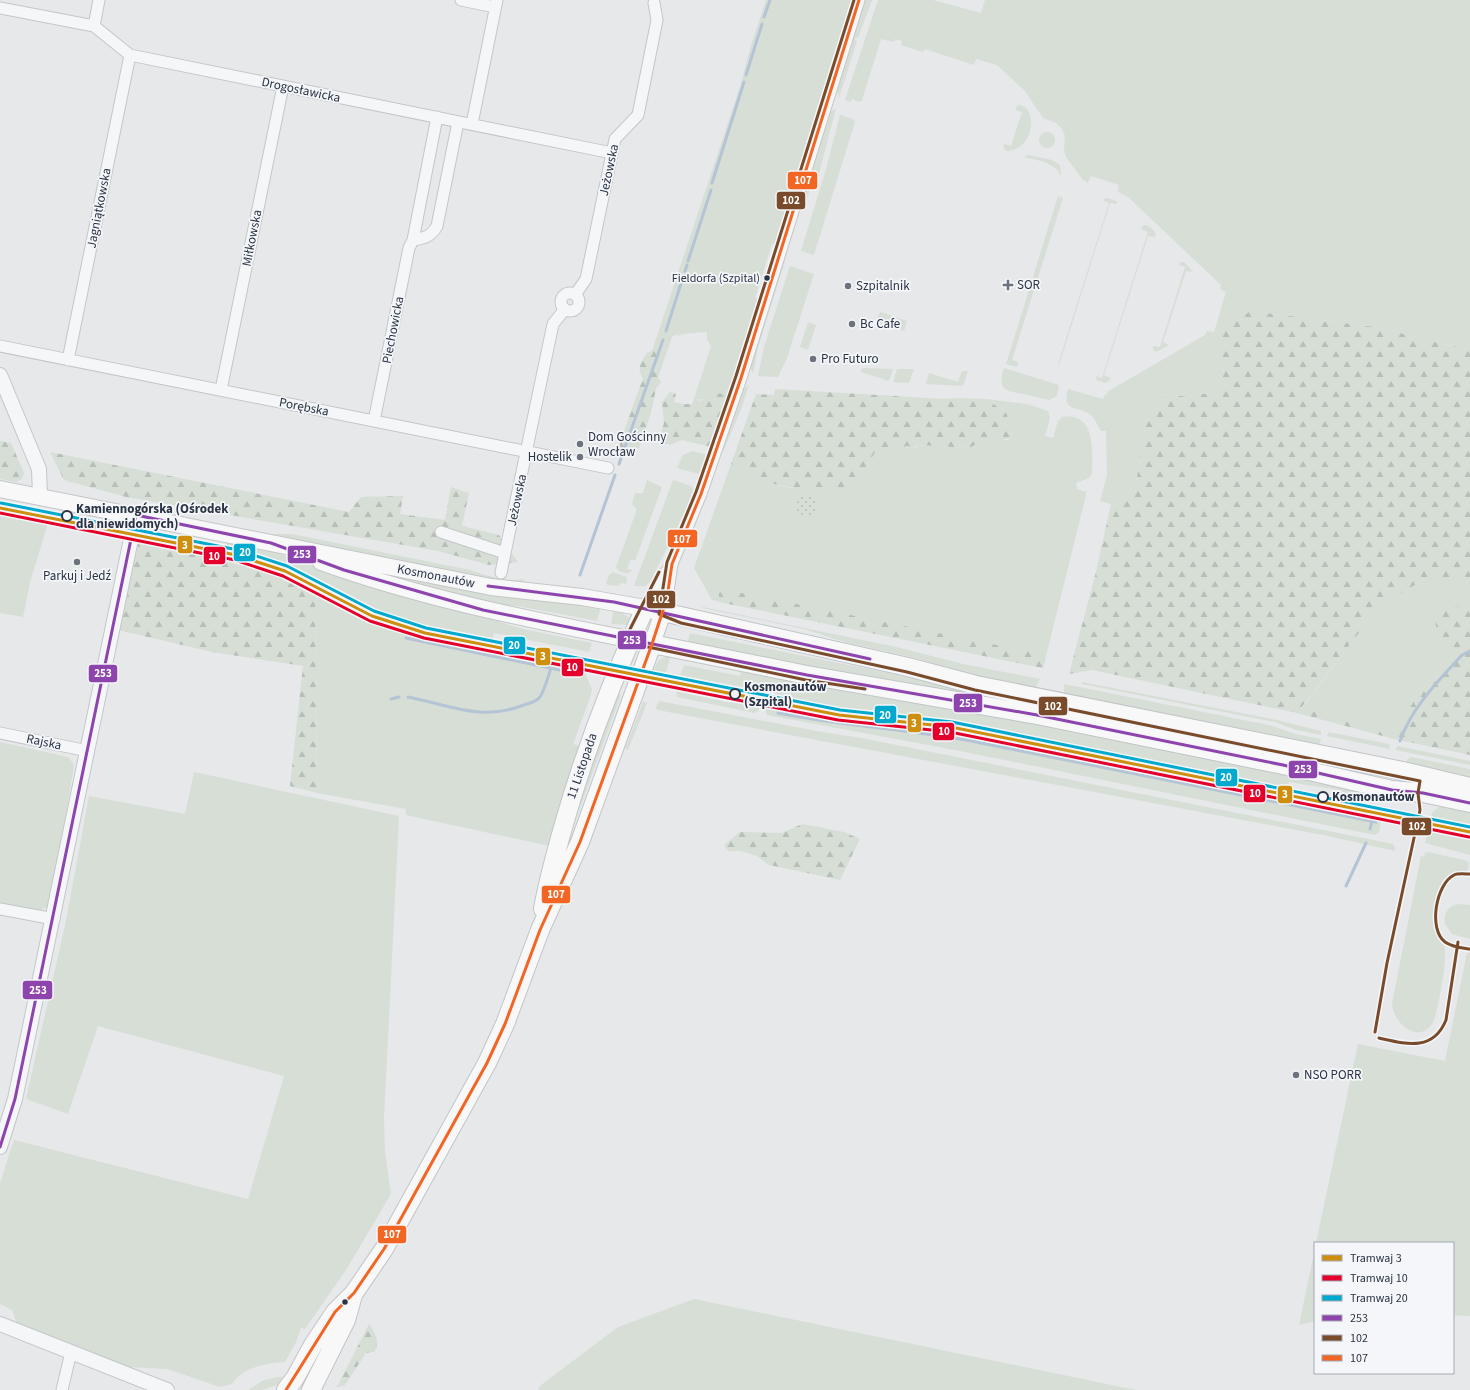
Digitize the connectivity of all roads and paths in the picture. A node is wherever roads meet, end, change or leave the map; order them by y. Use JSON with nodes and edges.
{"nodes":[{"id":1,"x":99,"y":0,"type":"edge"},
{"id":2,"x":461,"y":0,"type":"edge"},
{"id":3,"x":859,"y":0,"type":"edge"},
{"id":4,"x":654,"y":3,"type":"dead end"},
{"id":5,"x":496,"y":4,"type":"edge"},
{"id":6,"x":0,"y":8,"type":"edge"},
{"id":7,"x":94,"y":26,"type":"junction"},
{"id":8,"x":130,"y":55,"type":"junction"},
{"id":9,"x":283,"y":86,"type":"junction"},
{"id":10,"x":437,"y":117,"type":"junction"},
{"id":11,"x":458,"y":122,"type":"junction"},
{"id":12,"x":472,"y":124,"type":"junction"},
{"id":13,"x":612,"y":153,"type":"junction"},
{"id":14,"x":413,"y":240,"type":"junction"},
{"id":15,"x":0,"y":346,"type":"edge"},
{"id":16,"x":68,"y":360,"type":"junction"},
{"id":17,"x":0,"y":375,"type":"edge"},
{"id":18,"x":221,"y":390,"type":"junction"},
{"id":19,"x":374,"y":421,"type":"junction"},
{"id":20,"x":527,"y":452,"type":"junction"},
{"id":21,"x":608,"y":468,"type":"dead end"},
{"id":22,"x":0,"y":489,"type":"edge"},
{"id":23,"x":40,"y":496,"type":"junction"},
{"id":24,"x":136,"y":515,"type":"junction"},
{"id":25,"x":441,"y":532,"type":"dead end"},
{"id":26,"x":271,"y":543,"type":"junction"},
{"id":27,"x":505,"y":553,"type":"junction"},
{"id":28,"x":672,"y":564,"type":"junction"},
{"id":29,"x":501,"y":573,"type":"dead end"},
{"id":30,"x":645,"y":608,"type":"junction"},
{"id":31,"x":663,"y":612,"type":"junction"},
{"id":32,"x":630,"y":639,"type":"junction"},
{"id":33,"x":652,"y":644,"type":"junction"},
{"id":34,"x":0,"y":733,"type":"edge"},
{"id":35,"x":88,"y":751,"type":"junction"},
{"id":36,"x":1470,"y":787,"type":"edge"},
{"id":37,"x":1470,"y":803,"type":"edge"},
{"id":38,"x":0,"y":909,"type":"edge"},
{"id":39,"x":54,"y":919,"type":"junction"},
{"id":40,"x":540,"y":930,"type":"junction"},
{"id":41,"x":0,"y":1146,"type":"edge"},
{"id":42,"x":354,"y":1293,"type":"junction"},
{"id":43,"x":0,"y":1324,"type":"edge"},
{"id":44,"x":71,"y":1352,"type":"junction"},
{"id":45,"x":62,"y":1390,"type":"edge"},
{"id":46,"x":167,"y":1390,"type":"edge"},
{"id":47,"x":286,"y":1390,"type":"edge"},
{"id":48,"x":311,"y":1390,"type":"edge"}],
"edges":[{"from":1,"to":7,"type":"street"},
{"from":2,"to":5,"type":"street"},
{"from":3,"to":28,"type":"street"},
{"from":4,"to":13,"type":"street","name":"Jeżowska"},
{"from":5,"to":12,"type":"street"},
{"from":6,"to":7,"type":"street","name":"Drogosławicka"},
{"from":7,"to":8,"type":"street","name":"Drogosławicka"},
{"from":8,"to":9,"type":"street","name":"Drogosławicka"},
{"from":8,"to":16,"type":"street","name":"Jagniątkowska"},
{"from":9,"to":10,"type":"street","name":"Drogosławicka"},
{"from":9,"to":18,"type":"street","name":"Miłkowska"},
{"from":10,"to":11,"type":"street","name":"Drogosławicka"},
{"from":10,"to":14,"type":"street","name":"Piechowicka"},
{"from":11,"to":12,"type":"street","name":"Drogosławicka"},
{"from":11,"to":14,"type":"street"},
{"from":12,"to":13,"type":"street","name":"Drogosławicka"},
{"from":13,"to":20,"type":"street","name":"Jeżowska"},
{"from":14,"to":19,"type":"street","name":"Piechowicka"},
{"from":15,"to":16,"type":"street","name":"Porębska"},
{"from":16,"to":18,"type":"street","name":"Porębska"},
{"from":17,"to":23,"type":"street"},
{"from":18,"to":19,"type":"street","name":"Porębska"},
{"from":19,"to":20,"type":"street","name":"Porębska"},
{"from":20,"to":21,"type":"street","name":"Porębska"},
{"from":20,"to":27,"type":"street","name":"Jeżowska"},
{"from":22,"to":23,"type":"main road","name":"Kosmonautów"},
{"from":23,"to":24,"type":"main road","name":"Kosmonautów"},
{"from":24,"to":26,"type":"main road","name":"Kosmonautów"},
{"from":24,"to":35,"type":"street"},
{"from":25,"to":27,"type":"street"},
{"from":26,"to":30,"type":"main road","name":"Kosmonautów"},
{"from":26,"to":32,"type":"main road","name":"Kosmonautów"},
{"from":27,"to":29,"type":"street","name":"Jeżowska"},
{"from":28,"to":30,"type":"street"},
{"from":28,"to":31,"type":"street"},
{"from":30,"to":31,"type":"main road","name":"Kosmonautów"},
{"from":30,"to":32,"type":"main road","name":"11 Listopada"},
{"from":31,"to":33,"type":"main road","name":"11 Listopada"},
{"from":31,"to":36,"type":"main road","name":"Kosmonautów"},
{"from":32,"to":33,"type":"main road","name":"Kosmonautów"},
{"from":32,"to":40,"type":"main road","name":"11 Listopada"},
{"from":33,"to":37,"type":"main road","name":"Kosmonautów"},
{"from":33,"to":40,"type":"main road","name":"11 Listopada"},
{"from":34,"to":35,"type":"street","name":"Rajska"},
{"from":35,"to":39,"type":"street"},
{"from":38,"to":39,"type":"street"},
{"from":39,"to":41,"type":"street"},
{"from":40,"to":42,"type":"main road","name":"11 Listopada"},
{"from":42,"to":47,"type":"main road","name":"11 Listopada"},
{"from":42,"to":48,"type":"main road","name":"11 Listopada"},
{"from":43,"to":44,"type":"street"},
{"from":44,"to":45,"type":"street"},
{"from":44,"to":46,"type":"street"}]}
